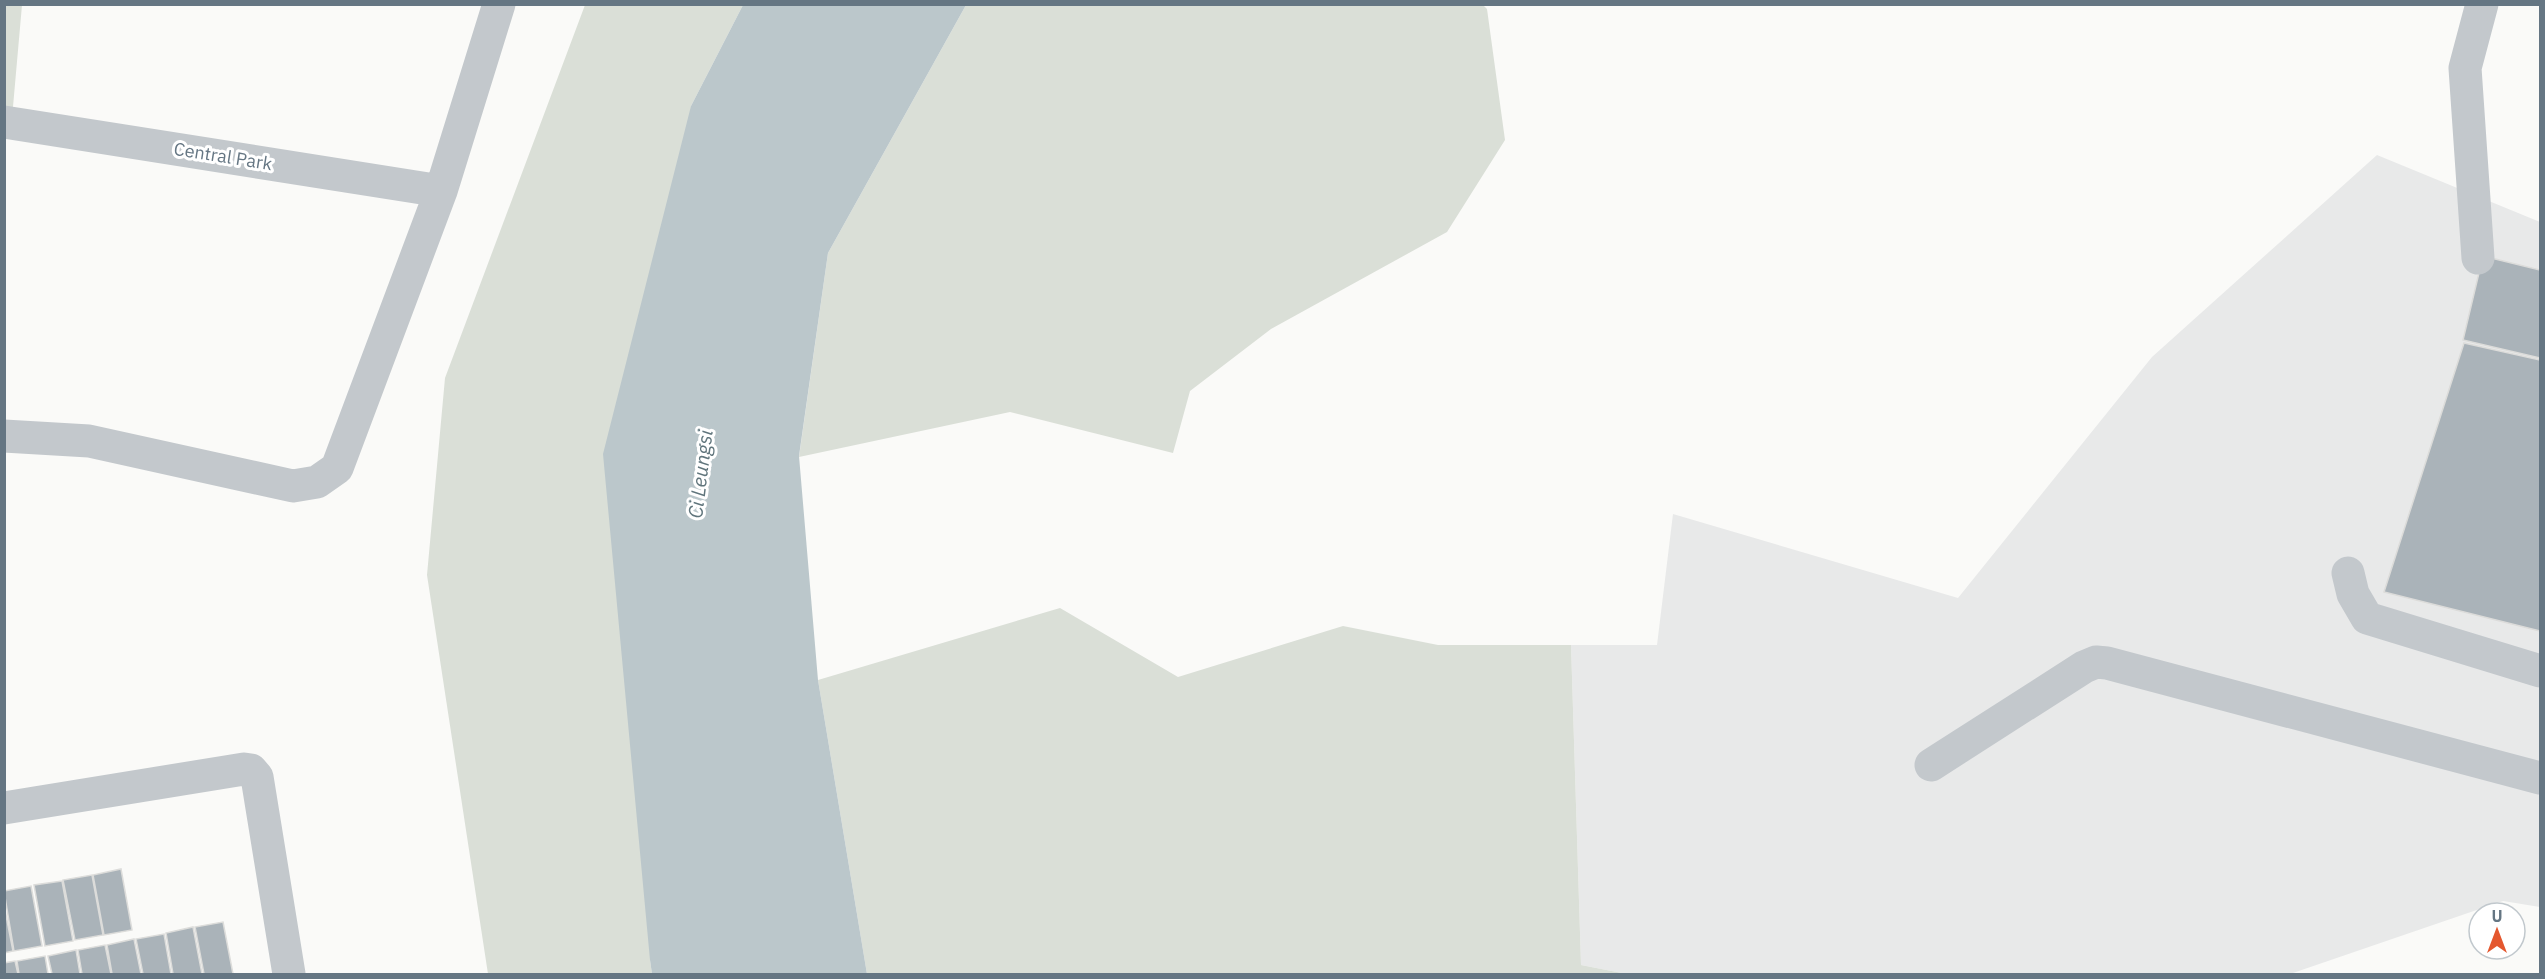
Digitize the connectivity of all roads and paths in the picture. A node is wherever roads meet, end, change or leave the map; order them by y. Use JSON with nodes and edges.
{"nodes":[{"id":1,"x":499,"y":4,"type":"edge"},
{"id":2,"x":2482,"y":4,"type":"edge"},
{"id":3,"x":4,"y":122,"type":"edge"},
{"id":4,"x":441,"y":191,"type":"junction"},
{"id":5,"x":2478,"y":258,"type":"dead end"},
{"id":6,"x":4,"y":435,"type":"edge"},
{"id":7,"x":2348,"y":573,"type":"dead end"},
{"id":8,"x":2541,"y":671,"type":"edge"},
{"id":9,"x":1931,"y":765,"type":"dead end"},
{"id":10,"x":2541,"y":778,"type":"edge"},
{"id":11,"x":4,"y":808,"type":"edge"},
{"id":12,"x":289,"y":975,"type":"edge"}],
"edges":[{"from":1,"to":4,"type":"street"},
{"from":2,"to":5,"type":"street"},
{"from":3,"to":4,"type":"street","name":"Central Park"},
{"from":4,"to":6,"type":"street"},
{"from":7,"to":8,"type":"street"},
{"from":9,"to":10,"type":"street"},
{"from":11,"to":12,"type":"street"}]}
